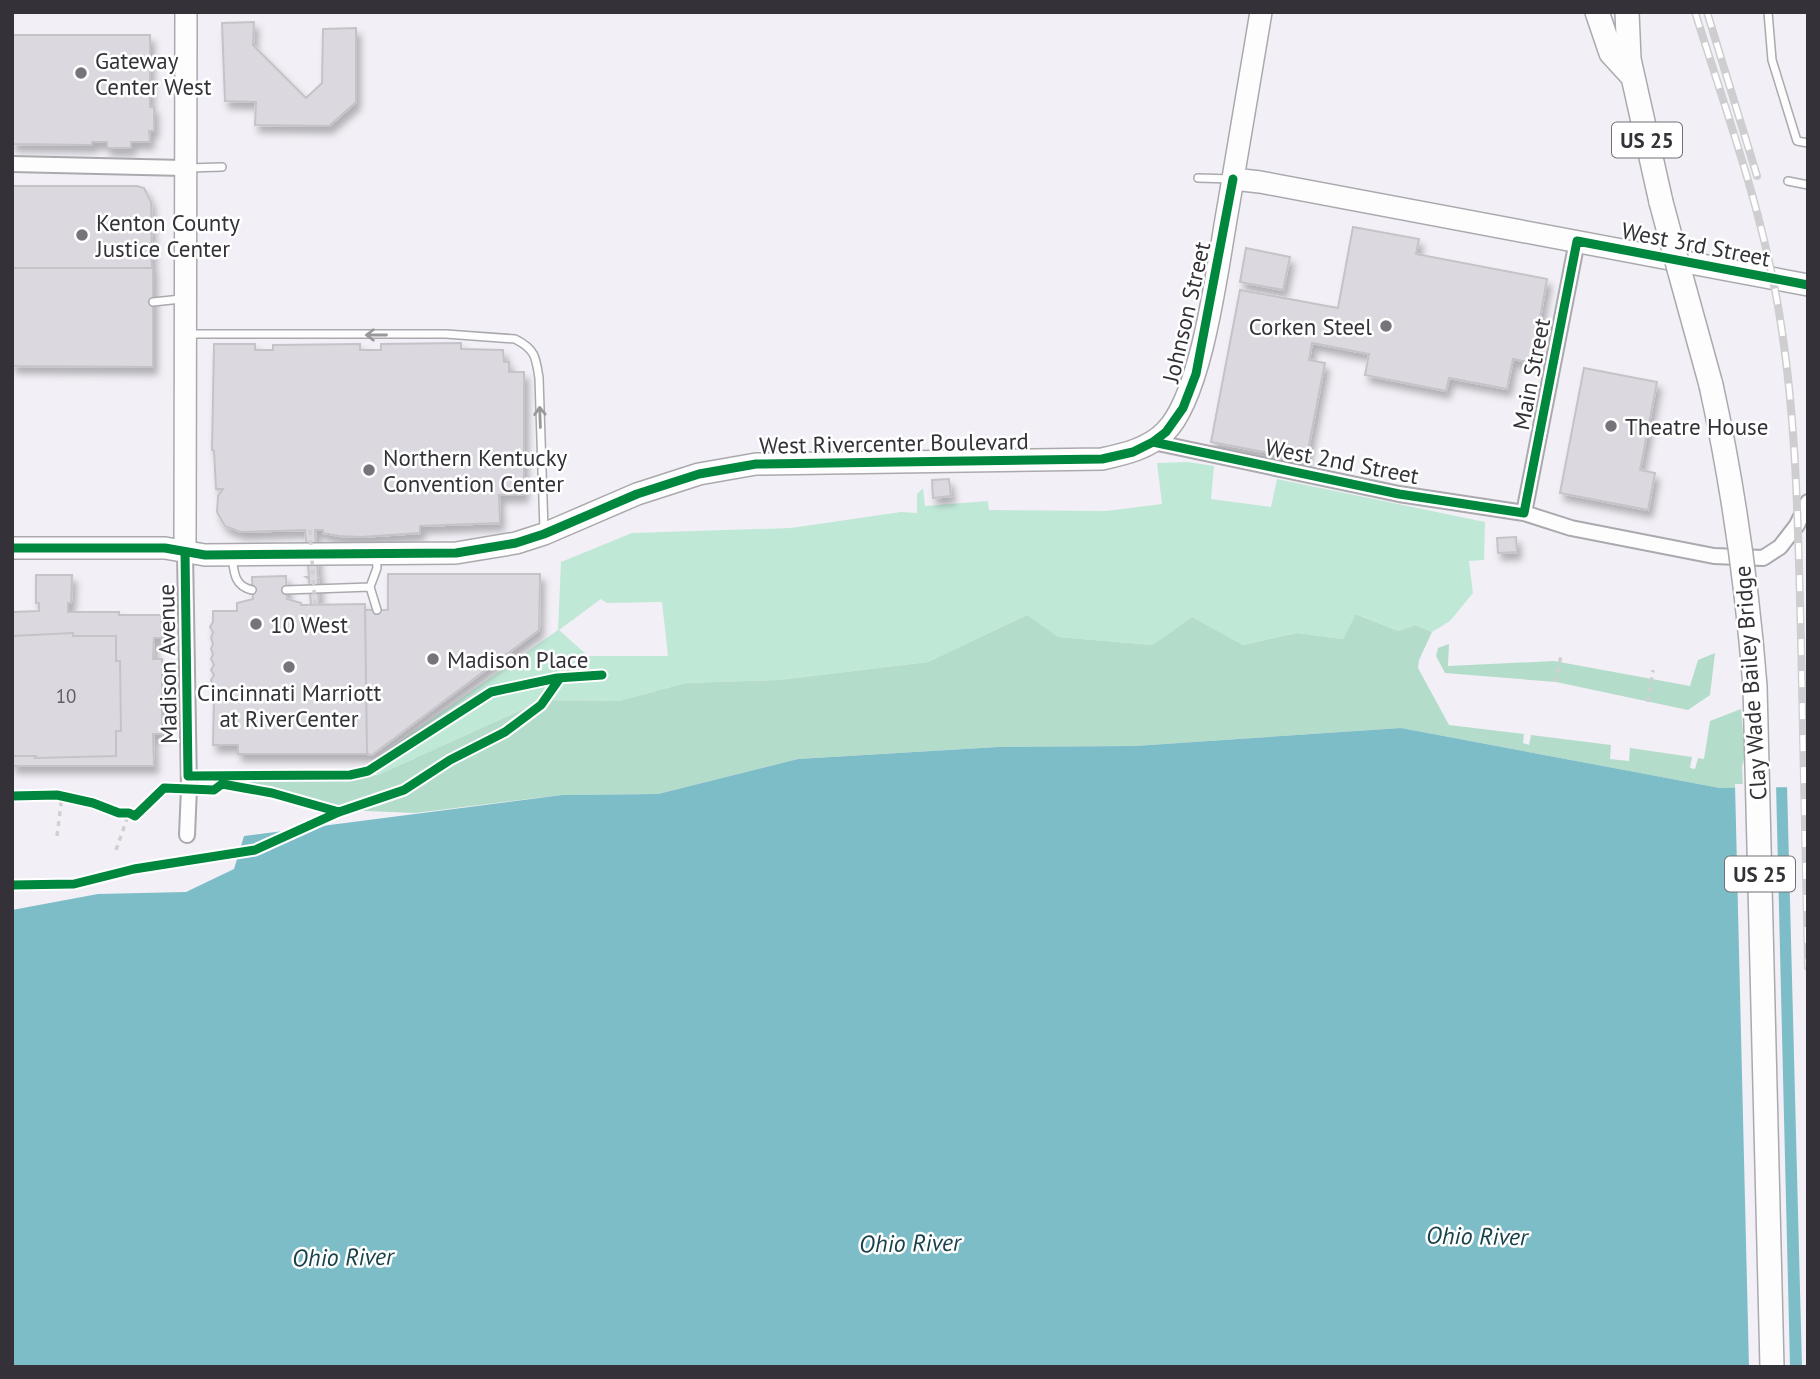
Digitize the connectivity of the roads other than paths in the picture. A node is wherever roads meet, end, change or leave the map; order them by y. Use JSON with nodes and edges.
{"nodes":[{"id":1,"x":186,"y":12,"type":"edge"},
{"id":2,"x":1261,"y":12,"type":"edge"},
{"id":3,"x":1597,"y":12,"type":"edge"},
{"id":4,"x":1627,"y":12,"type":"edge"},
{"id":5,"x":1643,"y":12,"type":"edge"},
{"id":6,"x":1768,"y":12,"type":"edge"},
{"id":7,"x":1628,"y":38,"type":"junction"},
{"id":8,"x":1633,"y":76,"type":"junction"},
{"id":9,"x":1808,"y":143,"type":"edge"},
{"id":10,"x":12,"y":164,"type":"edge"},
{"id":11,"x":222,"y":167,"type":"dead end"},
{"id":12,"x":184,"y":168,"type":"junction"},
{"id":13,"x":1198,"y":178,"type":"dead end"},
{"id":14,"x":1233,"y":179,"type":"junction"},
{"id":15,"x":1788,"y":181,"type":"dead end"},
{"id":16,"x":1808,"y":186,"type":"edge"},
{"id":17,"x":1577,"y":241,"type":"junction"},
{"id":18,"x":1808,"y":285,"type":"edge"},
{"id":19,"x":186,"y":299,"type":"junction"},
{"id":20,"x":153,"y":302,"type":"dead end"},
{"id":21,"x":186,"y":334,"type":"junction"},
{"id":22,"x":1153,"y":442,"type":"junction"},
{"id":23,"x":1808,"y":502,"type":"edge"},
{"id":24,"x":1524,"y":513,"type":"junction"},
{"id":25,"x":544,"y":534,"type":"junction"},
{"id":26,"x":12,"y":548,"type":"edge"},
{"id":27,"x":185,"y":552,"type":"junction"},
{"id":28,"x":376,"y":553,"type":"junction"},
{"id":29,"x":232,"y":555,"type":"junction"},
{"id":30,"x":370,"y":587,"type":"junction"},
{"id":31,"x":252,"y":590,"type":"dead end"},
{"id":32,"x":286,"y":590,"type":"dead end"},
{"id":33,"x":377,"y":610,"type":"dead end"},
{"id":34,"x":187,"y":835,"type":"dead end"},
{"id":35,"x":1772,"y":1367,"type":"edge"}],
"edges":[{"from":1,"to":12,"type":"street","name":"Madison Avenue"},
{"from":2,"to":14,"type":"street","name":"Johnson Street"},
{"from":3,"to":8,"type":"main road"},
{"from":4,"to":7,"type":"main road","name":"Clay Wade Bailey Bridge","number":"US 25"},
{"from":5,"to":7,"type":"main road"},
{"from":6,"to":9,"type":"lane"},
{"from":7,"to":8,"type":"main road","name":"Clay Wade Bailey Bridge","number":"US 25"},
{"from":8,"to":35,"type":"main road","name":"Clay Wade Bailey Bridge","number":"US 25","bridge":true},
{"from":10,"to":12,"type":"street"},
{"from":11,"to":12,"type":"lane"},
{"from":12,"to":19,"type":"street","name":"Madison Avenue"},
{"from":13,"to":14,"type":"lane"},
{"from":14,"to":17,"type":"street","name":"West 3rd Street"},
{"from":14,"to":22,"type":"street","name":"Johnson Street"},
{"from":15,"to":16,"type":"lane"},
{"from":17,"to":18,"type":"street","name":"West 3rd Street"},
{"from":17,"to":24,"type":"street","name":"Main Street"},
{"from":19,"to":20,"type":"lane"},
{"from":19,"to":21,"type":"street","name":"Madison Avenue"},
{"from":25,"to":21,"type":"lane","one_way":true},
{"from":21,"to":27,"type":"street","name":"Madison Avenue"},
{"from":22,"to":24,"type":"street","name":"West 2nd Street"},
{"from":22,"to":25,"type":"street","name":"West Rivercenter Boulevard"},
{"from":23,"to":24,"type":"street","name":"West 2nd Street"},
{"from":25,"to":28,"type":"street","name":"West Rivercenter Boulevard"},
{"from":26,"to":27,"type":"street","name":"West Rivercenter Boulevard"},
{"from":27,"to":29,"type":"street","name":"West Rivercenter Boulevard"},
{"from":27,"to":34,"type":"street","name":"Madison Avenue"},
{"from":28,"to":29,"type":"street","name":"West Rivercenter Boulevard"},
{"from":28,"to":30,"type":"lane"},
{"from":29,"to":31,"type":"lane"},
{"from":30,"to":32,"type":"lane"},
{"from":30,"to":33,"type":"lane"}]}
